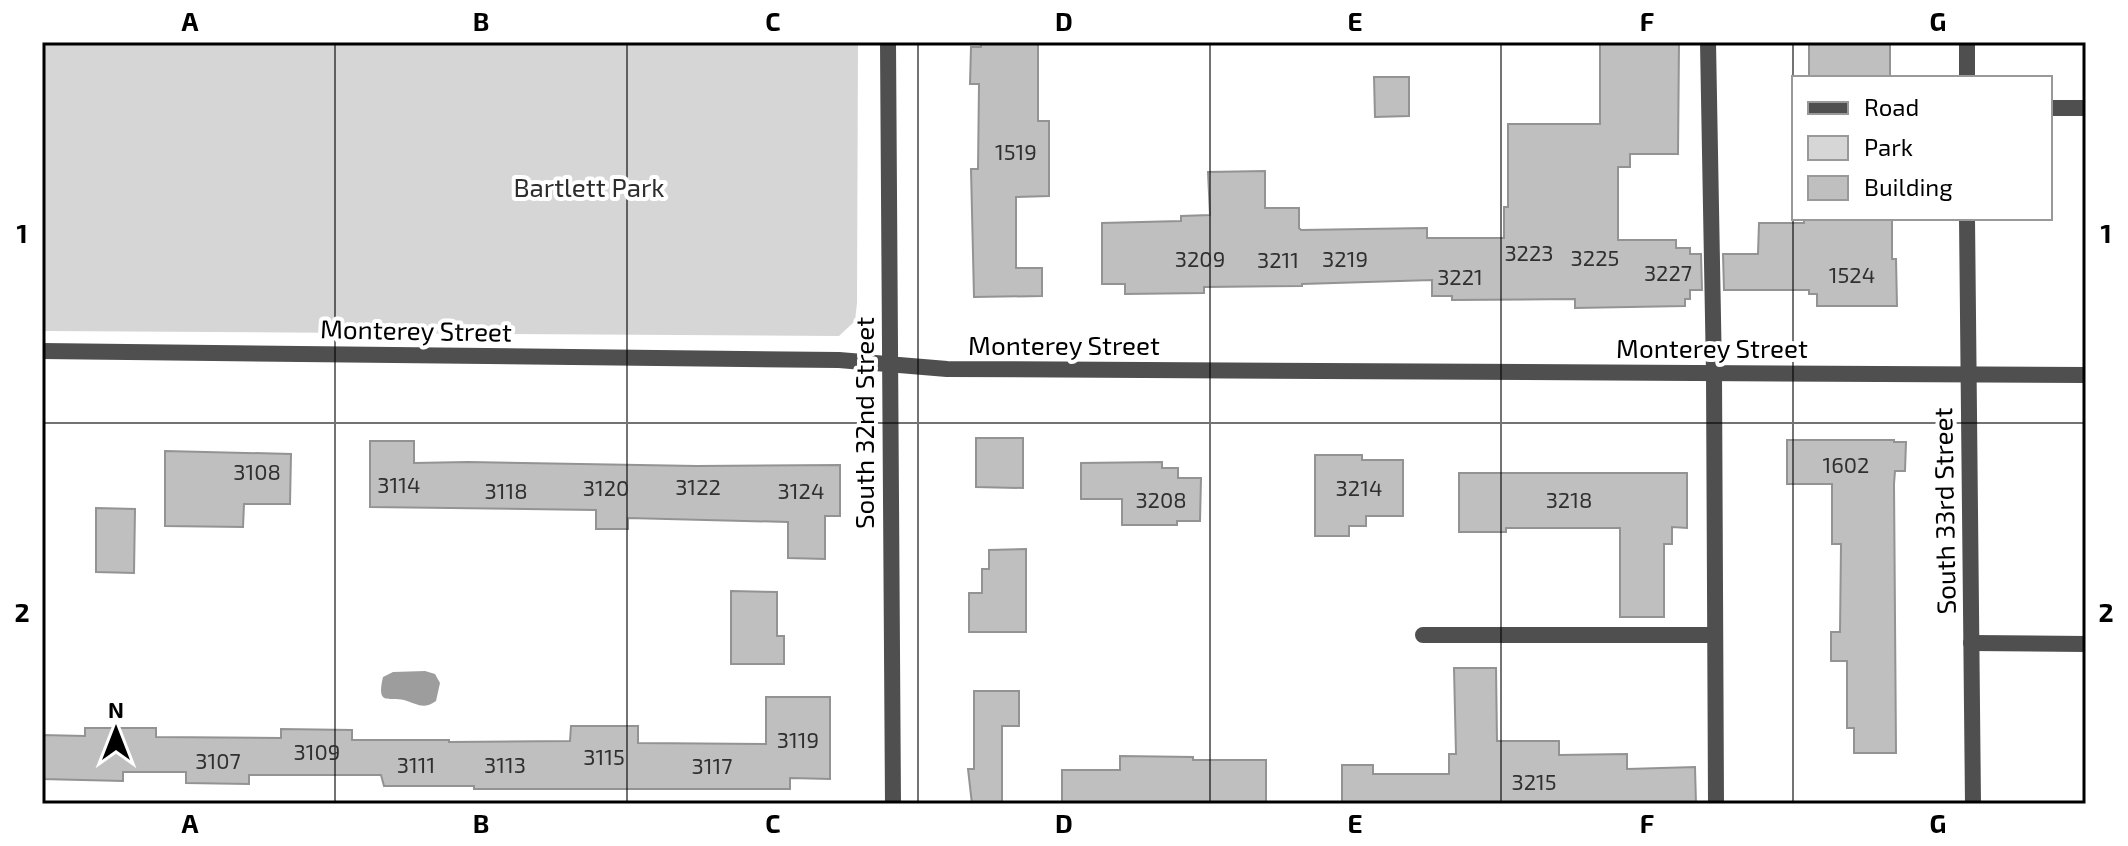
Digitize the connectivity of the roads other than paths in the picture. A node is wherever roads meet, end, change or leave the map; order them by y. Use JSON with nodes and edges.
{"nodes":[{"id":1,"x":888,"y":42,"type":"edge"},
{"id":2,"x":1708,"y":42,"type":"edge"},
{"id":3,"x":1967,"y":42,"type":"edge"},
{"id":4,"x":1967,"y":76,"type":"edge"},
{"id":5,"x":2052,"y":108,"type":"edge"},
{"id":6,"x":2086,"y":108,"type":"edge"},
{"id":7,"x":1967,"y":220,"type":"edge"},
{"id":8,"x":42,"y":351,"type":"edge"},
{"id":9,"x":888,"y":365,"type":"junction"},
{"id":10,"x":1714,"y":373,"type":"junction"},
{"id":11,"x":1967,"y":375,"type":"junction"},
{"id":12,"x":2086,"y":375,"type":"edge"},
{"id":13,"x":1423,"y":635,"type":"dead end"},
{"id":14,"x":1714,"y":635,"type":"junction"},
{"id":15,"x":1971,"y":643,"type":"junction"},
{"id":16,"x":2086,"y":644,"type":"edge"},
{"id":17,"x":893,"y":804,"type":"edge"},
{"id":18,"x":1716,"y":804,"type":"edge"},
{"id":19,"x":1973,"y":804,"type":"edge"}],
"edges":[{"from":1,"to":9,"type":"street","name":"South 32nd Street"},
{"from":2,"to":10,"type":"street"},
{"from":3,"to":4,"type":"street"},
{"from":5,"to":6,"type":"street"},
{"from":7,"to":11,"type":"street","name":"South 33rd Street"},
{"from":8,"to":9,"type":"street","name":"Monterey Street"},
{"from":9,"to":10,"type":"street","name":"Monterey Street"},
{"from":9,"to":17,"type":"street","name":"South 32nd Street"},
{"from":10,"to":11,"type":"street","name":"Monterey Street"},
{"from":10,"to":14,"type":"street"},
{"from":11,"to":12,"type":"street","name":"Monterey Street"},
{"from":11,"to":15,"type":"street","name":"South 33rd Street"},
{"from":13,"to":14,"type":"street"},
{"from":14,"to":18,"type":"street"},
{"from":15,"to":16,"type":"street"},
{"from":15,"to":19,"type":"street","name":"South 33rd Street"}]}
